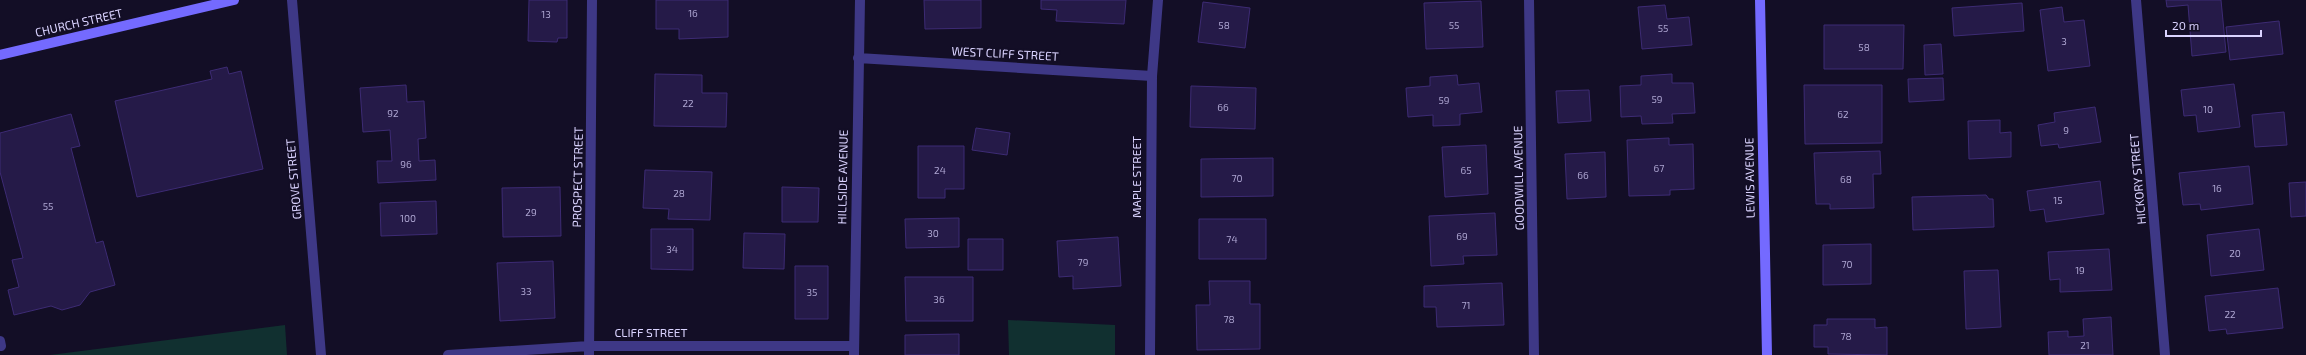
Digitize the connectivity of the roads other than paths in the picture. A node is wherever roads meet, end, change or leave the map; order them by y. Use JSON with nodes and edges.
{"nodes":[{"id":1,"x":234,"y":0,"type":"edge"},
{"id":2,"x":292,"y":0,"type":"edge"},
{"id":3,"x":592,"y":0,"type":"edge"},
{"id":4,"x":860,"y":0,"type":"edge"},
{"id":5,"x":1158,"y":0,"type":"edge"},
{"id":6,"x":1529,"y":0,"type":"edge"},
{"id":7,"x":1760,"y":0,"type":"edge"},
{"id":8,"x":2136,"y":0,"type":"edge"},
{"id":9,"x":0,"y":55,"type":"edge"},
{"id":10,"x":858,"y":58,"type":"junction"},
{"id":11,"x":1152,"y":76,"type":"junction"},
{"id":12,"x":589,"y":350,"type":"edge"},
{"id":13,"x":854,"y":350,"type":"edge"},
{"id":14,"x":321,"y":355,"type":"edge"},
{"id":15,"x":448,"y":355,"type":"edge"},
{"id":16,"x":1150,"y":355,"type":"edge"},
{"id":17,"x":1534,"y":355,"type":"edge"},
{"id":18,"x":1767,"y":355,"type":"edge"},
{"id":19,"x":2166,"y":355,"type":"edge"}],
"edges":[{"from":1,"to":9,"type":"main road","name":"CHURCH STREET"},
{"from":2,"to":14,"type":"street","name":"GROVE STREET"},
{"from":3,"to":12,"type":"street","name":"PROSPECT STREET"},
{"from":4,"to":10,"type":"street","name":"HILLSIDE AVENUE"},
{"from":5,"to":11,"type":"street","name":"MAPLE STREET"},
{"from":6,"to":17,"type":"street","name":"GOODWILL AVENUE"},
{"from":7,"to":18,"type":"main road","name":"LEWIS AVENUE"},
{"from":8,"to":19,"type":"street","name":"HICKORY STREET"},
{"from":10,"to":11,"type":"street","name":"WEST CLIFF STREET"},
{"from":10,"to":13,"type":"street","name":"HILLSIDE AVENUE"},
{"from":11,"to":16,"type":"street","name":"MAPLE STREET"},
{"from":12,"to":13,"type":"street","name":"CLIFF STREET"},
{"from":12,"to":15,"type":"street","name":"CLIFF STREET"}]}
